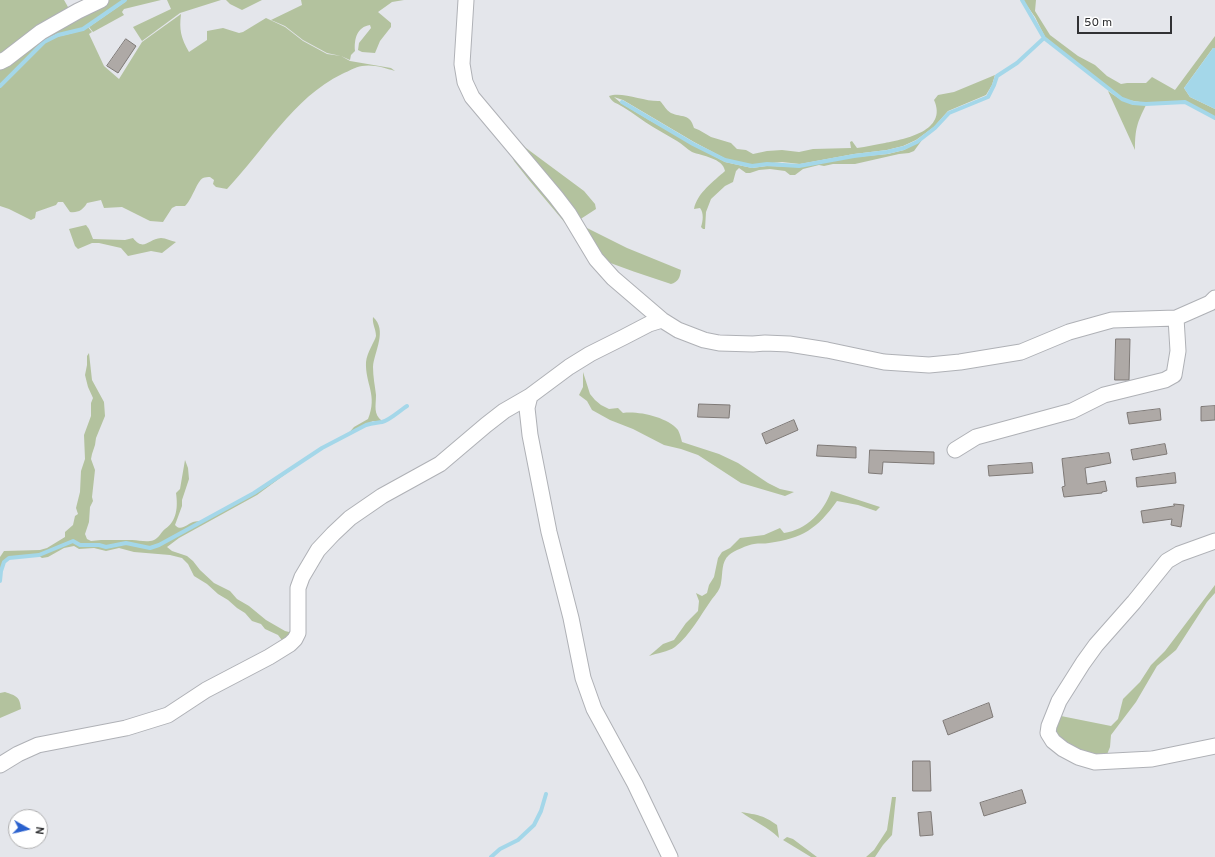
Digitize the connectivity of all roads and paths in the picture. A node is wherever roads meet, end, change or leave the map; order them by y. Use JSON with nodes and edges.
{"nodes":[{"id":1,"x":101,"y":0,"type":"edge"},
{"id":2,"x":466,"y":0,"type":"edge"},
{"id":3,"x":0,"y":62,"type":"edge"},
{"id":4,"x":1215,"y":298,"type":"edge"},
{"id":5,"x":1176,"y":318,"type":"junction"},
{"id":6,"x":662,"y":320,"type":"junction"},
{"id":7,"x":530,"y":396,"type":"junction"},
{"id":8,"x":955,"y":450,"type":"dead end"},
{"id":9,"x":1215,"y":541,"type":"edge"},
{"id":10,"x":1215,"y":746,"type":"edge"},
{"id":11,"x":0,"y":765,"type":"edge"},
{"id":12,"x":670,"y":857,"type":"edge"}],
"edges":[{"from":1,"to":3,"type":"street"},
{"from":2,"to":6,"type":"street"},
{"from":4,"to":5,"type":"street"},
{"from":5,"to":6,"type":"street"},
{"from":5,"to":8,"type":"street"},
{"from":6,"to":7,"type":"street"},
{"from":7,"to":11,"type":"street"},
{"from":7,"to":12,"type":"street"},
{"from":9,"to":10,"type":"street"}]}
